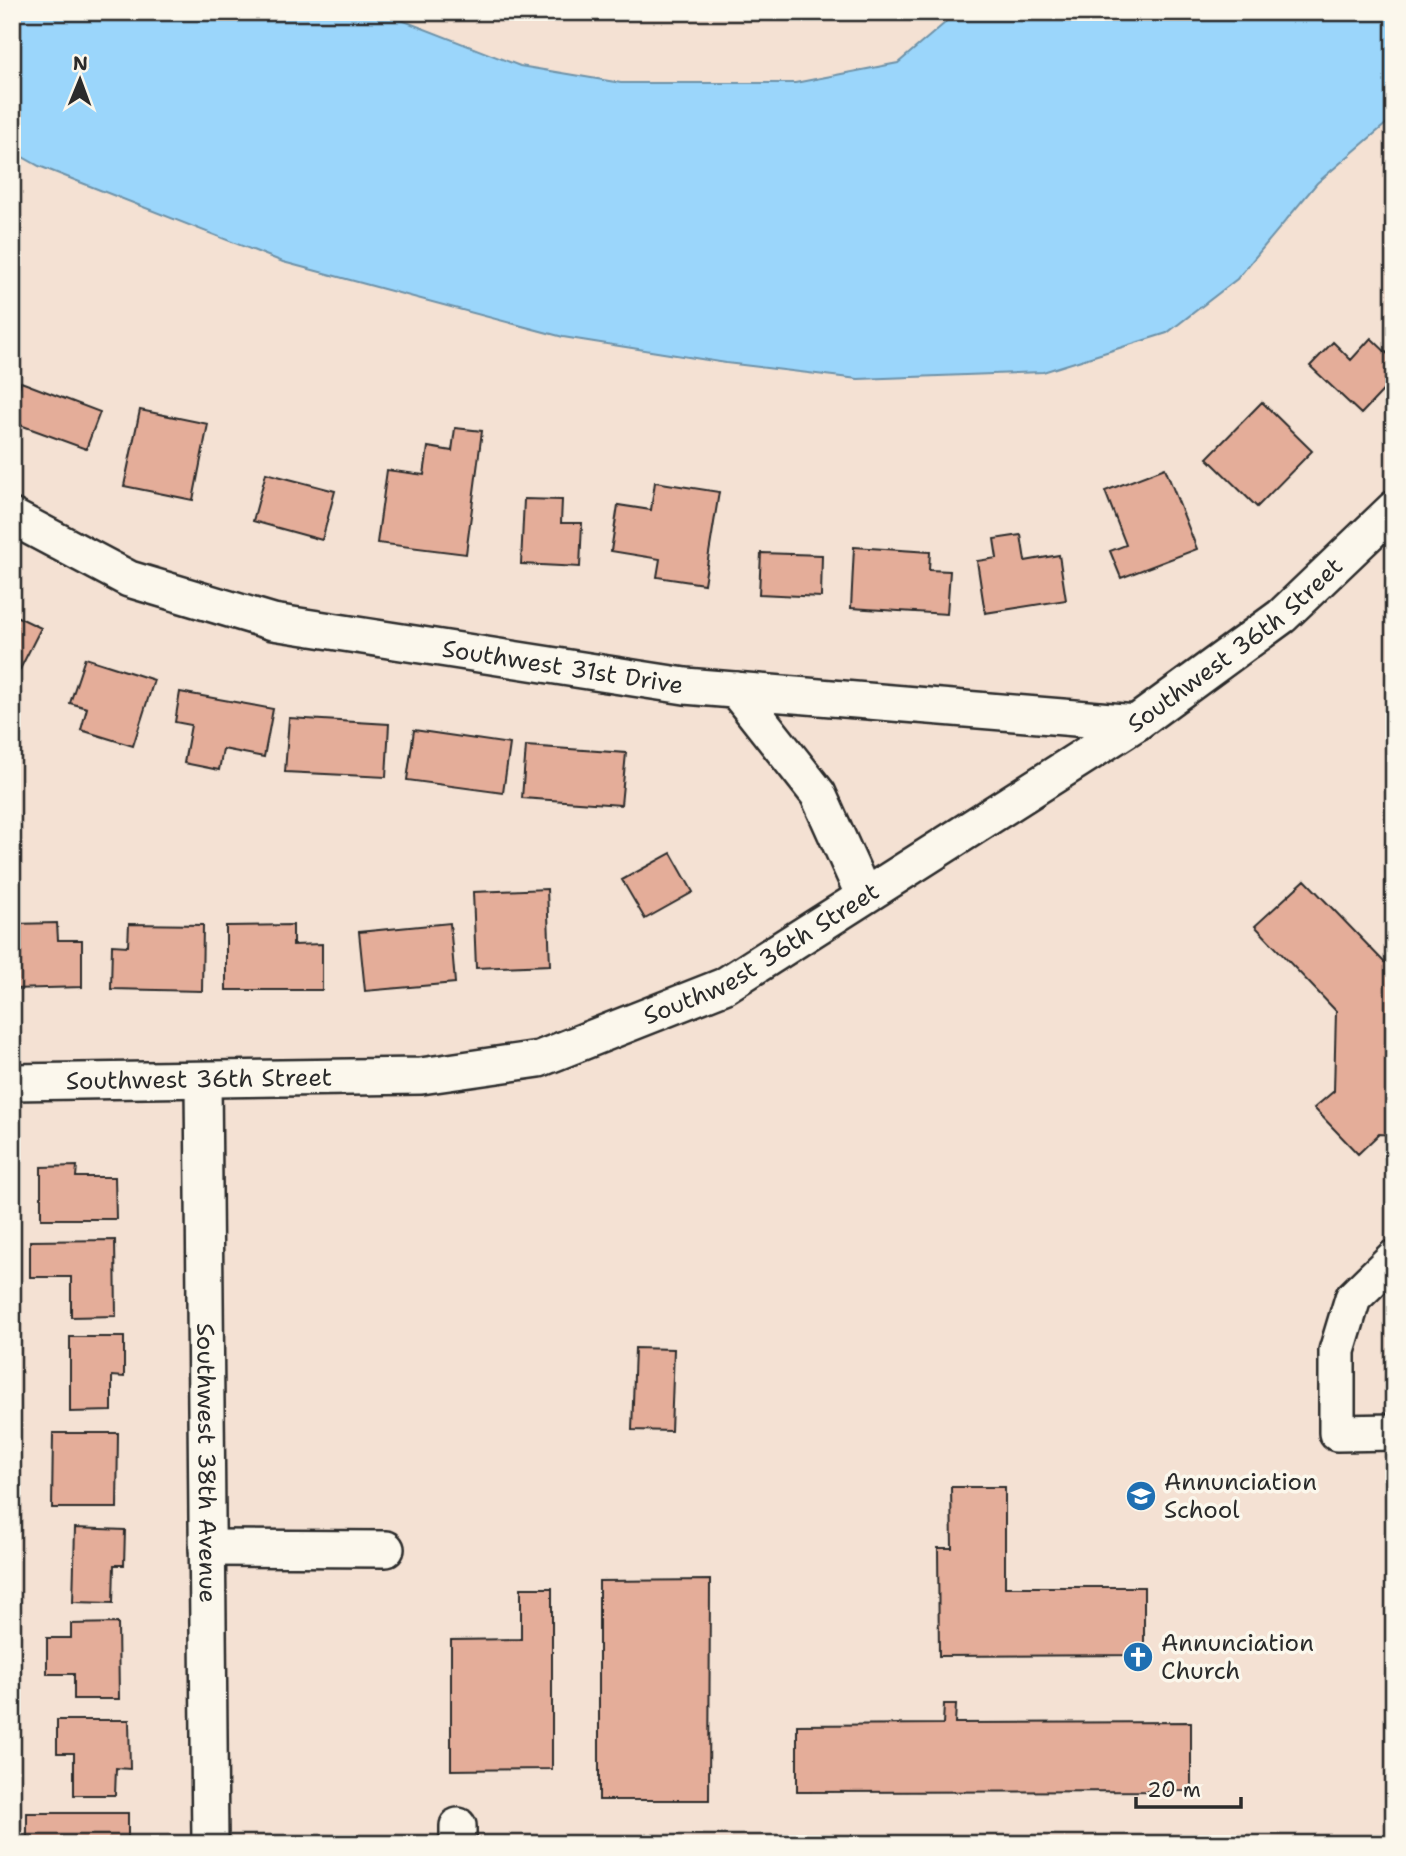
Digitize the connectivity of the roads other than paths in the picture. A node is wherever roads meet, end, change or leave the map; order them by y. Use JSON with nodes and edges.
{"nodes":[{"id":1,"x":1394,"y":509,"type":"edge"},
{"id":2,"x":12,"y":517,"type":"edge"},
{"id":3,"x":736,"y":690,"type":"junction"},
{"id":4,"x":1136,"y":723,"type":"junction"},
{"id":5,"x":864,"y":896,"type":"junction"},
{"id":6,"x":203,"y":1081,"type":"junction"},
{"id":7,"x":12,"y":1082,"type":"edge"},
{"id":8,"x":1394,"y":1258,"type":"edge"},
{"id":9,"x":1394,"y":1432,"type":"edge"},
{"id":10,"x":207,"y":1548,"type":"junction"},
{"id":11,"x":386,"y":1549,"type":"dead end"},
{"id":12,"x":210,"y":1844,"type":"edge"}],
"edges":[{"from":1,"to":4,"type":"street","name":"Southwest 36th Street"},
{"from":2,"to":3,"type":"street","name":"Southwest 31st Drive"},
{"from":3,"to":4,"type":"street","name":"Southwest 31st Drive"},
{"from":3,"to":5,"type":"street"},
{"from":4,"to":5,"type":"street","name":"Southwest 36th Street"},
{"from":5,"to":6,"type":"street","name":"Southwest 36th Street"},
{"from":6,"to":7,"type":"street","name":"Southwest 36th Street"},
{"from":6,"to":10,"type":"street","name":"Southwest 38th Avenue"},
{"from":8,"to":9,"type":"street"},
{"from":10,"to":11,"type":"street"},
{"from":10,"to":12,"type":"street","name":"Southwest 38th Avenue"}]}
